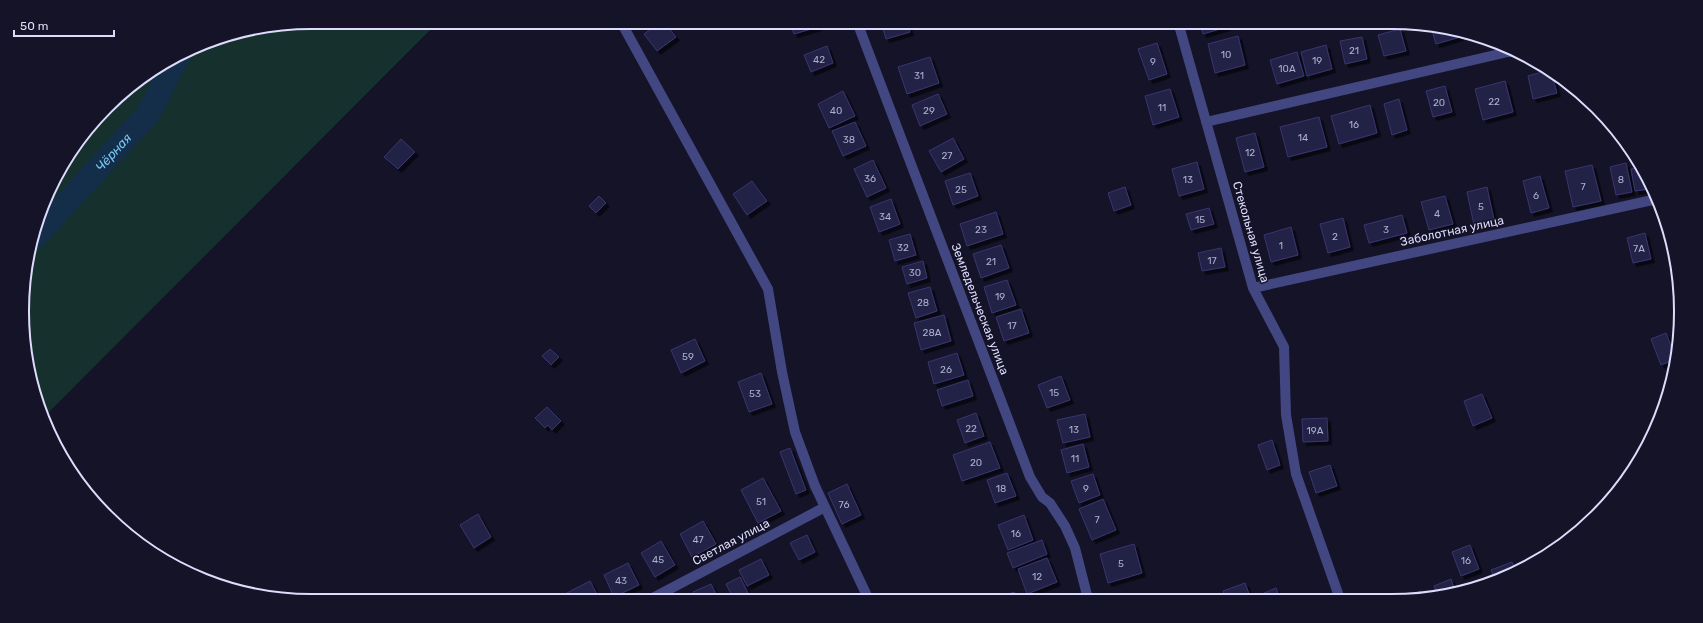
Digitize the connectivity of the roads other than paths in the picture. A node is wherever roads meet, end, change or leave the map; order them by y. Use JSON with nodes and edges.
{"nodes":[{"id":1,"x":625,"y":29,"type":"edge"},
{"id":2,"x":860,"y":29,"type":"edge"},
{"id":3,"x":1180,"y":29,"type":"edge"},
{"id":4,"x":1504,"y":53,"type":"edge"},
{"id":5,"x":1206,"y":122,"type":"junction"},
{"id":6,"x":1651,"y":200,"type":"edge"},
{"id":7,"x":1253,"y":288,"type":"junction"},
{"id":8,"x":825,"y":507,"type":"junction"},
{"id":9,"x":660,"y":594,"type":"edge"},
{"id":10,"x":866,"y":594,"type":"edge"},
{"id":11,"x":1087,"y":594,"type":"edge"},
{"id":12,"x":1338,"y":594,"type":"edge"}],
"edges":[{"from":1,"to":8,"type":"street"},
{"from":2,"to":11,"type":"street","name":"Земледельческая улица"},
{"from":3,"to":5,"type":"street","name":"Стекольная улица"},
{"from":4,"to":5,"type":"street"},
{"from":5,"to":7,"type":"street","name":"Стекольная улица"},
{"from":6,"to":7,"type":"street","name":"Заболотная улица"},
{"from":7,"to":12,"type":"street","name":"Стекольная улица"},
{"from":8,"to":9,"type":"street","name":"Светлая улица"},
{"from":8,"to":10,"type":"street"}]}
